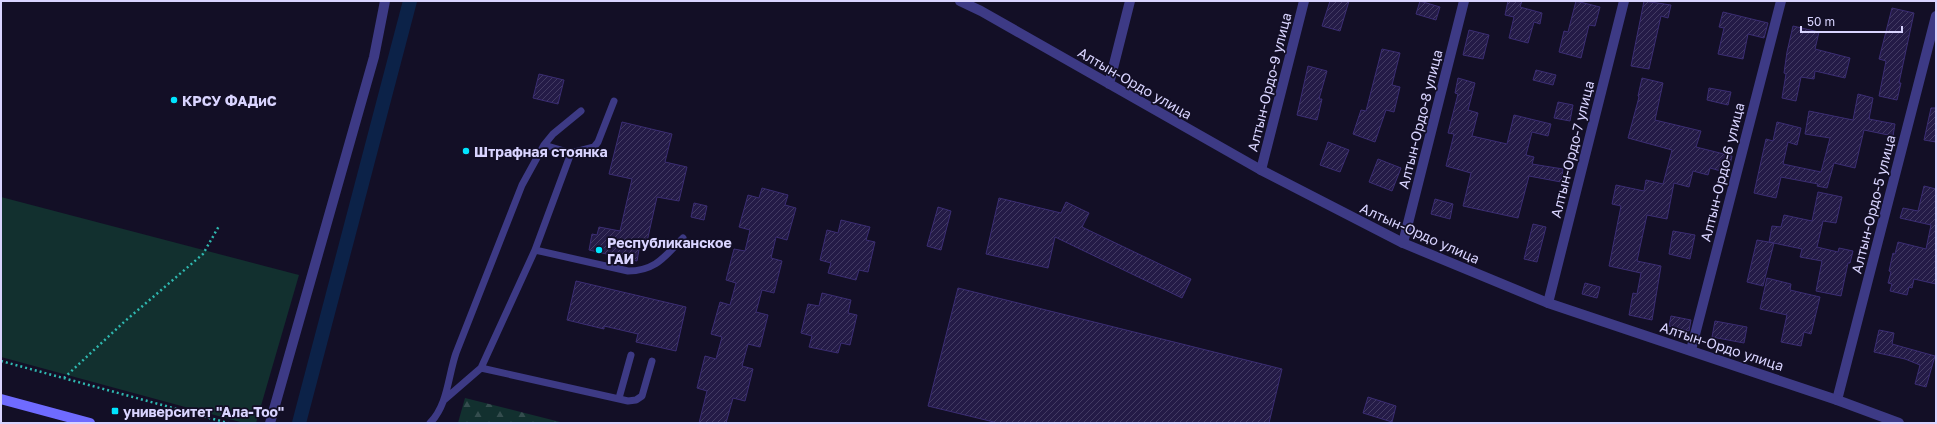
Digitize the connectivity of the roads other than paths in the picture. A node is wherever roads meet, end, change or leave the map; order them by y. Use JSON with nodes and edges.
{"nodes":[{"id":1,"x":385,"y":1,"type":"edge"},
{"id":2,"x":960,"y":1,"type":"edge"},
{"id":3,"x":984,"y":1,"type":"edge"},
{"id":4,"x":1130,"y":1,"type":"edge"},
{"id":5,"x":1304,"y":1,"type":"edge"},
{"id":6,"x":1464,"y":1,"type":"edge"},
{"id":7,"x":1624,"y":1,"type":"edge"},
{"id":8,"x":1781,"y":1,"type":"edge"},
{"id":9,"x":981,"y":11,"type":"junction"},
{"id":10,"x":1936,"y":16,"type":"edge"},
{"id":11,"x":1109,"y":84,"type":"junction"},
{"id":12,"x":614,"y":101,"type":"dead end"},
{"id":13,"x":581,"y":111,"type":"dead end"},
{"id":14,"x":544,"y":145,"type":"junction"},
{"id":15,"x":571,"y":153,"type":"junction"},
{"id":16,"x":1261,"y":170,"type":"junction"},
{"id":17,"x":683,"y":238,"type":"dead end"},
{"id":18,"x":1403,"y":243,"type":"junction"},
{"id":19,"x":535,"y":250,"type":"junction"},
{"id":20,"x":1548,"y":303,"type":"junction"},
{"id":21,"x":1691,"y":350,"type":"junction"},
{"id":22,"x":631,"y":355,"type":"dead end"},
{"id":23,"x":652,"y":361,"type":"dead end"},
{"id":24,"x":481,"y":368,"type":"junction"},
{"id":25,"x":619,"y":398,"type":"junction"},
{"id":26,"x":1,"y":399,"type":"edge"},
{"id":27,"x":444,"y":400,"type":"junction"},
{"id":28,"x":1838,"y":400,"type":"junction"},
{"id":29,"x":432,"y":422,"type":"edge"},
{"id":30,"x":90,"y":423,"type":"edge"},
{"id":31,"x":270,"y":423,"type":"edge"},
{"id":32,"x":1900,"y":423,"type":"edge"}],
"edges":[{"from":1,"to":31,"type":"street"},
{"from":2,"to":9,"type":"street","name":"Алтын-Ордо улица"},
{"from":3,"to":9,"type":"street"},
{"from":4,"to":11,"type":"street"},
{"from":5,"to":16,"type":"street","name":"Алтын-Ордо-9 улица"},
{"from":6,"to":18,"type":"street","name":"Алтын-Ордо-8 улица"},
{"from":7,"to":20,"type":"street","name":"Алтын-Ордо-7 улица"},
{"from":8,"to":21,"type":"street","name":"Алтын-Ордо-6 улица"},
{"from":9,"to":11,"type":"street","name":"Алтын-Ордо улица"},
{"from":10,"to":28,"type":"street","name":"Алтын-Ордо-5 улица"},
{"from":11,"to":16,"type":"street","name":"Алтын-Ордо улица"},
{"from":12,"to":15,"type":"lane"},
{"from":13,"to":14,"type":"lane"},
{"from":14,"to":15,"type":"lane"},
{"from":14,"to":27,"type":"lane"},
{"from":15,"to":19,"type":"lane"},
{"from":16,"to":18,"type":"street","name":"Алтын-Ордо улица"},
{"from":17,"to":19,"type":"lane"},
{"from":18,"to":20,"type":"street","name":"Алтын-Ордо улица"},
{"from":19,"to":24,"type":"lane"},
{"from":20,"to":21,"type":"street","name":"Алтын-Ордо улица"},
{"from":21,"to":28,"type":"street","name":"Алтын-Ордо улица"},
{"from":22,"to":25,"type":"lane"},
{"from":23,"to":25,"type":"lane"},
{"from":24,"to":25,"type":"lane"},
{"from":24,"to":27,"type":"lane"},
{"from":26,"to":30,"type":"main road"},
{"from":27,"to":29,"type":"lane"},
{"from":28,"to":32,"type":"street","name":"Алтын-Ордо улица"}]}
